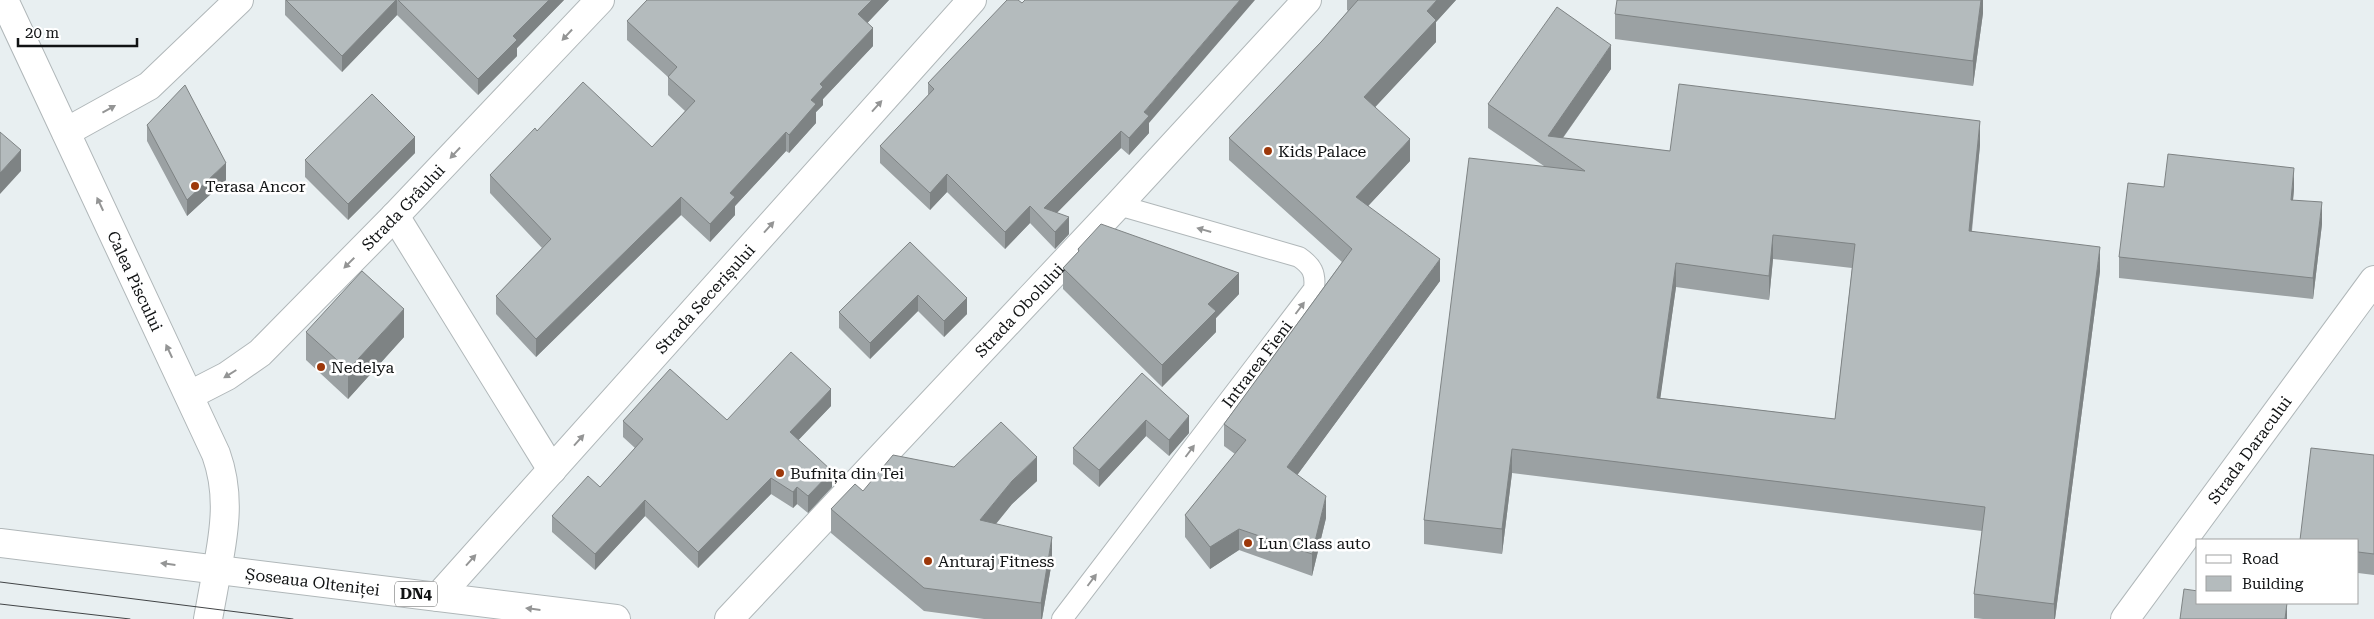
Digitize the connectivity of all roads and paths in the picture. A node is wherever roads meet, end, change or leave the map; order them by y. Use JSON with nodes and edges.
{"nodes":[{"id":1,"x":4,"y":0,"type":"edge"},
{"id":2,"x":238,"y":0,"type":"edge"},
{"id":3,"x":600,"y":0,"type":"edge"},
{"id":4,"x":972,"y":0,"type":"edge"},
{"id":5,"x":1307,"y":0,"type":"edge"},
{"id":6,"x":66,"y":132,"type":"junction"},
{"id":7,"x":1118,"y":205,"type":"junction"},
{"id":8,"x":395,"y":216,"type":"junction"},
{"id":9,"x":2374,"y":280,"type":"edge"},
{"id":10,"x":190,"y":396,"type":"junction"},
{"id":11,"x":552,"y":470,"type":"junction"},
{"id":12,"x":0,"y":543,"type":"edge"},
{"id":13,"x":217,"y":570,"type":"junction"},
{"id":14,"x":438,"y":597,"type":"junction"},
{"id":15,"x":208,"y":619,"type":"edge"},
{"id":16,"x":616,"y":619,"type":"edge"},
{"id":17,"x":729,"y":619,"type":"edge"},
{"id":18,"x":1062,"y":619,"type":"edge"},
{"id":19,"x":2125,"y":619,"type":"edge"}],
"edges":[{"from":1,"to":6,"type":"street","name":"Calea Piscului"},
{"from":6,"to":2,"type":"street","one_way":true},
{"from":3,"to":8,"type":"street","name":"Strada Grâului","one_way":true},
{"from":11,"to":4,"type":"street","name":"Strada Secerișului","one_way":true},
{"from":5,"to":7,"type":"street","name":"Strada Obolului"},
{"from":10,"to":6,"type":"street","name":"Calea Piscului","one_way":true},
{"from":7,"to":17,"type":"street","name":"Strada Obolului"},
{"from":18,"to":7,"type":"lane","name":"Intrarea Fieni","one_way":true},
{"from":8,"to":10,"type":"street","name":"Strada Grâului","one_way":true},
{"from":8,"to":11,"type":"street"},
{"from":9,"to":19,"type":"street","name":"Strada Daracului"},
{"from":10,"to":13,"type":"street","name":"Calea Piscului"},
{"from":14,"to":11,"type":"street","name":"Strada Secerișului","one_way":true},
{"from":13,"to":12,"type":"street","name":"Șoseaua Olteniței","number":"DN4","one_way":true},
{"from":13,"to":14,"type":"street","name":"Șoseaua Olteniței","number":"DN4"},
{"from":13,"to":15,"type":"street"},
{"from":16,"to":14,"type":"street","name":"Șoseaua Olteniței","number":"DN4","one_way":true}]}
